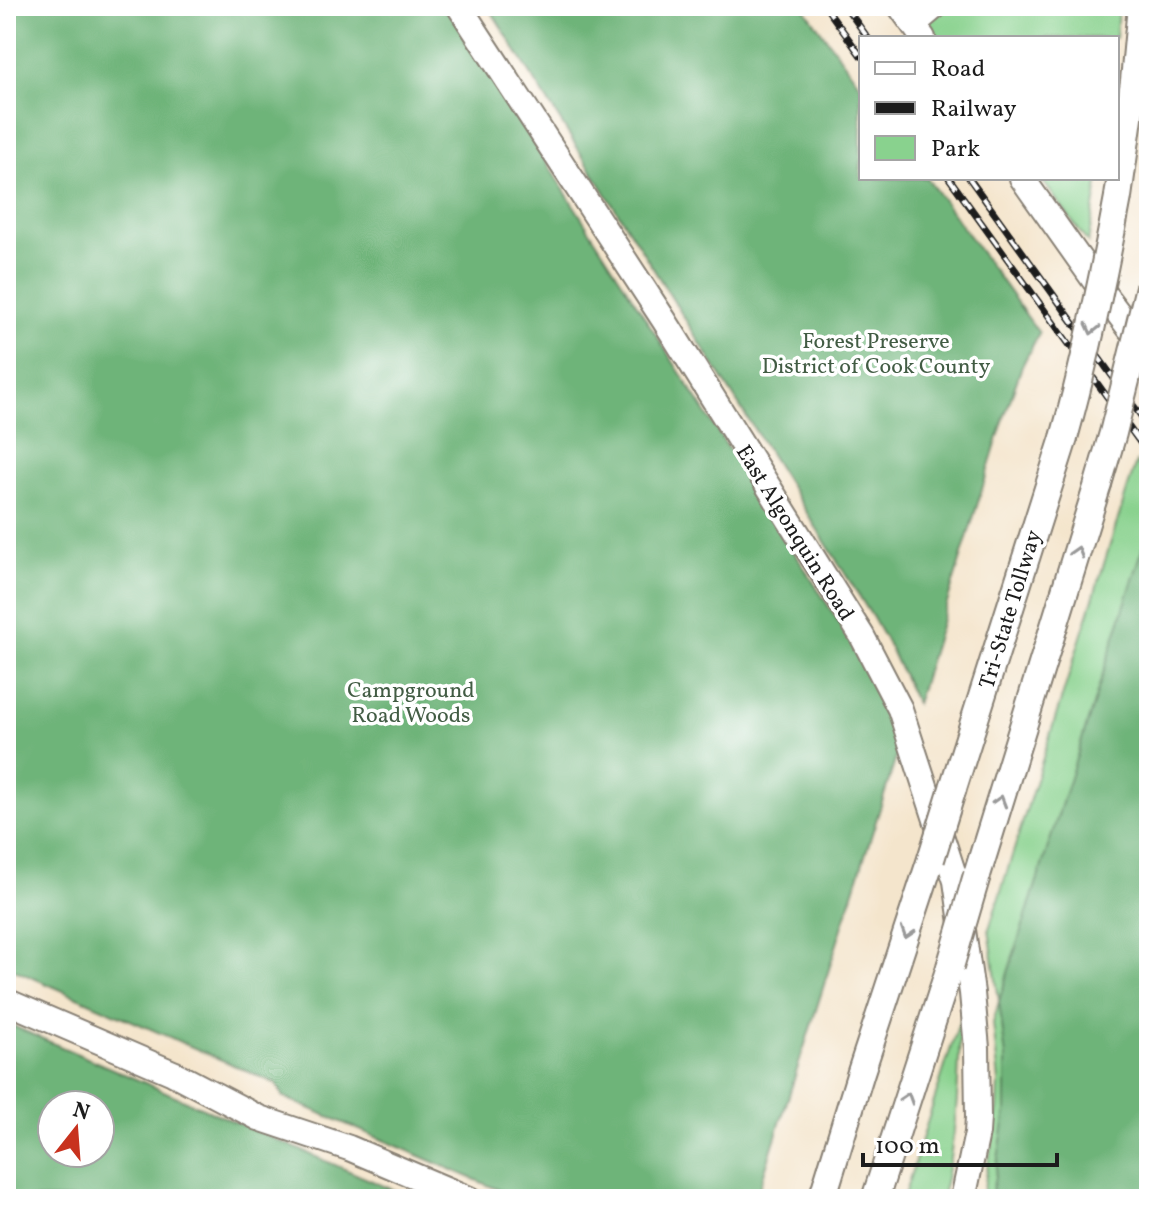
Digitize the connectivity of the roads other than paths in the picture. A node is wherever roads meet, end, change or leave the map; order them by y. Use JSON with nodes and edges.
{"nodes":[{"id":1,"x":459,"y":6,"type":"edge"},
{"id":2,"x":900,"y":6,"type":"edge"},
{"id":3,"x":940,"y":6,"type":"edge"},
{"id":4,"x":1141,"y":6,"type":"edge"},
{"id":5,"x":919,"y":32,"type":"edge"},
{"id":6,"x":1023,"y":180,"type":"edge"},
{"id":7,"x":1149,"y":287,"type":"edge"},
{"id":8,"x":1149,"y":354,"type":"edge"},
{"id":9,"x":6,"y":1001,"type":"edge"},
{"id":10,"x":469,"y":1199,"type":"edge"},
{"id":11,"x":822,"y":1199,"type":"edge"},
{"id":12,"x":875,"y":1199,"type":"edge"},
{"id":13,"x":963,"y":1199,"type":"edge"}],
"edges":[{"from":1,"to":13,"type":"main road","name":"East Algonquin Road"},
{"from":2,"to":5,"type":"main road"},
{"from":3,"to":5,"type":"lane"},
{"from":4,"to":11,"type":"highway","name":"Tri-State Tollway","one_way":true,"bridge":true},
{"from":6,"to":8,"type":"main road"},
{"from":12,"to":7,"type":"highway","one_way":true,"bridge":true},
{"from":9,"to":10,"type":"main road"}]}
